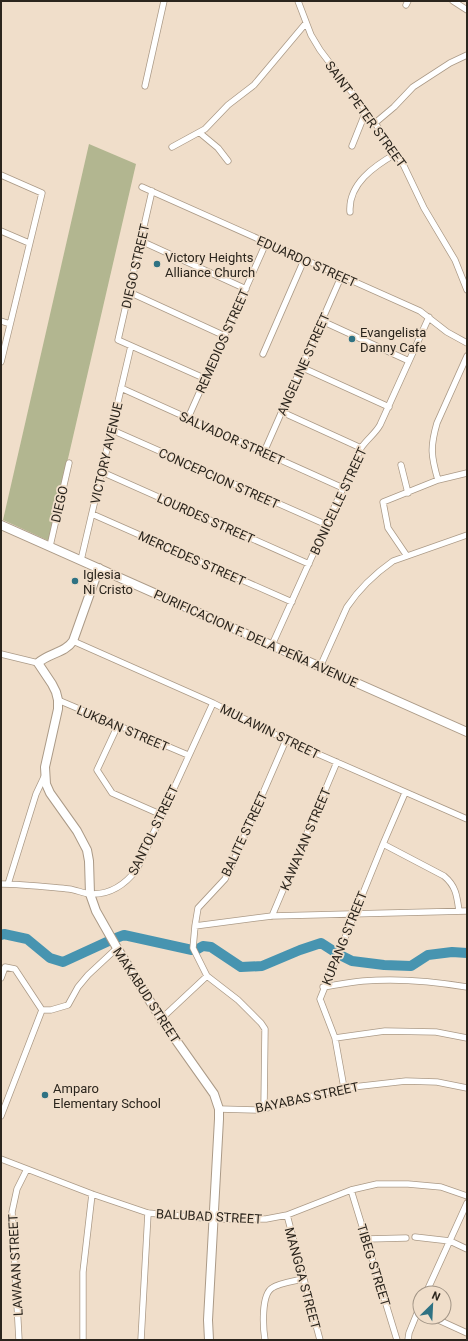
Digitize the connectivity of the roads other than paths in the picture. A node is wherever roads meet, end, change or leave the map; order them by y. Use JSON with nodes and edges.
{"nodes":[{"id":1,"x":164,"y":1,"type":"edge"},
{"id":2,"x":298,"y":1,"type":"edge"},
{"id":3,"x":453,"y":1,"type":"edge"},
{"id":4,"x":467,"y":10,"type":"edge"},
{"id":5,"x":306,"y":23,"type":"junction"},
{"id":6,"x":467,"y":55,"type":"edge"},
{"id":7,"x":144,"y":86,"type":"dead end"},
{"id":8,"x":366,"y":111,"type":"junction"},
{"id":9,"x":375,"y":123,"type":"junction"},
{"id":10,"x":200,"y":133,"type":"junction"},
{"id":11,"x":352,"y":146,"type":"dead end"},
{"id":12,"x":172,"y":147,"type":"dead end"},
{"id":13,"x":397,"y":154,"type":"junction"},
{"id":14,"x":228,"y":161,"type":"dead end"},
{"id":15,"x":1,"y":175,"type":"edge"},
{"id":16,"x":142,"y":187,"type":"dead end"},
{"id":17,"x":152,"y":191,"type":"junction"},
{"id":18,"x":350,"y":212,"type":"dead end"},
{"id":19,"x":1,"y":231,"type":"edge"},
{"id":20,"x":141,"y":241,"type":"junction"},
{"id":21,"x":29,"y":243,"type":"junction"},
{"id":22,"x":266,"y":243,"type":"junction"},
{"id":23,"x":304,"y":260,"type":"junction"},
{"id":24,"x":341,"y":277,"type":"junction"},
{"id":25,"x":246,"y":289,"type":"junction"},
{"id":26,"x":467,"y":290,"type":"edge"},
{"id":27,"x":129,"y":292,"type":"junction"},
{"id":28,"x":429,"y":317,"type":"junction"},
{"id":29,"x":1,"y":321,"type":"edge"},
{"id":30,"x":322,"y":321,"type":"junction"},
{"id":31,"x":10,"y":324,"type":"junction"},
{"id":32,"x":225,"y":336,"type":"junction"},
{"id":33,"x":467,"y":342,"type":"edge"},
{"id":34,"x":131,"y":346,"type":"junction"},
{"id":35,"x":264,"y":354,"type":"dead end"},
{"id":36,"x":467,"y":356,"type":"edge"},
{"id":37,"x":409,"y":361,"type":"junction"},
{"id":38,"x":1,"y":362,"type":"edge"},
{"id":39,"x":301,"y":367,"type":"junction"},
{"id":40,"x":206,"y":379,"type":"junction"},
{"id":41,"x":121,"y":388,"type":"junction"},
{"id":42,"x":389,"y":407,"type":"junction"},
{"id":43,"x":282,"y":412,"type":"junction"},
{"id":44,"x":188,"y":418,"type":"junction"},
{"id":45,"x":112,"y":430,"type":"junction"},
{"id":46,"x":361,"y":448,"type":"junction"},
{"id":47,"x":264,"y":452,"type":"junction"},
{"id":48,"x":69,"y":463,"type":"dead end"},
{"id":49,"x":400,"y":464,"type":"dead end"},
{"id":50,"x":102,"y":472,"type":"junction"},
{"id":51,"x":467,"y":473,"type":"edge"},
{"id":52,"x":438,"y":480,"type":"junction"},
{"id":53,"x":343,"y":488,"type":"junction"},
{"id":54,"x":408,"y":493,"type":"junction"},
{"id":55,"x":92,"y":514,"type":"junction"},
{"id":56,"x":1,"y":525,"type":"edge"},
{"id":57,"x":327,"y":525,"type":"junction"},
{"id":58,"x":467,"y":535,"type":"edge"},
{"id":59,"x":50,"y":546,"type":"junction"},
{"id":60,"x":407,"y":556,"type":"junction"},
{"id":61,"x":81,"y":560,"type":"junction"},
{"id":62,"x":309,"y":564,"type":"junction"},
{"id":63,"x":99,"y":568,"type":"junction"},
{"id":64,"x":292,"y":602,"type":"junction"},
{"id":65,"x":74,"y":641,"type":"junction"},
{"id":66,"x":272,"y":645,"type":"junction"},
{"id":67,"x":1,"y":654,"type":"edge"},
{"id":68,"x":38,"y":663,"type":"junction"},
{"id":69,"x":320,"y":667,"type":"junction"},
{"id":70,"x":58,"y":700,"type":"junction"},
{"id":71,"x":213,"y":703,"type":"junction"},
{"id":72,"x":118,"y":725,"type":"junction"},
{"id":73,"x":467,"y":732,"type":"edge"},
{"id":74,"x":286,"y":740,"type":"junction"},
{"id":75,"x":188,"y":755,"type":"junction"},
{"id":76,"x":338,"y":762,"type":"junction"},
{"id":77,"x":45,"y":776,"type":"junction"},
{"id":78,"x":405,"y":793,"type":"junction"},
{"id":79,"x":162,"y":815,"type":"junction"},
{"id":80,"x":467,"y":819,"type":"edge"},
{"id":81,"x":383,"y":844,"type":"junction"},
{"id":82,"x":1,"y":884,"type":"edge"},
{"id":83,"x":8,"y":884,"type":"junction"},
{"id":84,"x":90,"y":894,"type":"junction"},
{"id":85,"x":459,"y":911,"type":"junction"},
{"id":86,"x":467,"y":911,"type":"edge"},
{"id":87,"x":354,"y":914,"type":"junction"},
{"id":88,"x":272,"y":916,"type":"junction"},
{"id":89,"x":194,"y":926,"type":"junction"},
{"id":90,"x":117,"y":948,"type":"junction"},
{"id":91,"x":207,"y":976,"type":"junction"},
{"id":92,"x":1,"y":978,"type":"edge"},
{"id":93,"x":324,"y":986,"type":"junction"},
{"id":94,"x":467,"y":987,"type":"edge"},
{"id":95,"x":42,"y":1010,"type":"junction"},
{"id":96,"x":162,"y":1019,"type":"junction"},
{"id":97,"x":336,"y":1038,"type":"junction"},
{"id":98,"x":467,"y":1038,"type":"edge"},
{"id":99,"x":344,"y":1088,"type":"junction"},
{"id":100,"x":467,"y":1088,"type":"edge"},
{"id":101,"x":219,"y":1108,"type":"junction"},
{"id":102,"x":264,"y":1108,"type":"junction"},
{"id":103,"x":1,"y":1116,"type":"edge"},
{"id":104,"x":1,"y":1159,"type":"edge"},
{"id":105,"x":27,"y":1169,"type":"junction"},
{"id":106,"x":350,"y":1190,"type":"junction"},
{"id":107,"x":92,"y":1194,"type":"junction"},
{"id":108,"x":467,"y":1196,"type":"edge"},
{"id":109,"x":467,"y":1203,"type":"edge"},
{"id":110,"x":148,"y":1213,"type":"junction"},
{"id":111,"x":287,"y":1215,"type":"junction"},
{"id":112,"x":214,"y":1219,"type":"junction"},
{"id":113,"x":416,"y":1237,"type":"dead end"},
{"id":114,"x":406,"y":1238,"type":"dead end"},
{"id":115,"x":367,"y":1239,"type":"junction"},
{"id":116,"x":450,"y":1241,"type":"junction"},
{"id":117,"x":467,"y":1249,"type":"edge"},
{"id":118,"x":303,"y":1279,"type":"junction"},
{"id":119,"x":430,"y":1285,"type":"edge"},
{"id":120,"x":412,"y":1325,"type":"edge"},
{"id":121,"x":450,"y":1325,"type":"edge"},
{"id":122,"x":467,"y":1333,"type":"edge"},
{"id":123,"x":18,"y":1340,"type":"edge"},
{"id":124,"x":83,"y":1340,"type":"edge"},
{"id":125,"x":141,"y":1340,"type":"edge"},
{"id":126,"x":209,"y":1340,"type":"edge"},
{"id":127,"x":265,"y":1340,"type":"edge"},
{"id":128,"x":320,"y":1340,"type":"edge"},
{"id":129,"x":398,"y":1340,"type":"edge"},
{"id":130,"x":408,"y":1340,"type":"edge"}],
"edges":[{"from":1,"to":7,"type":"street"},
{"from":2,"to":5,"type":"street","name":"SAINT PETER STREET"},
{"from":3,"to":4,"type":"street"},
{"from":5,"to":8,"type":"street","name":"SAINT PETER STREET"},
{"from":5,"to":10,"type":"street"},
{"from":6,"to":9,"type":"street"},
{"from":8,"to":9,"type":"street","name":"SAINT PETER STREET"},
{"from":8,"to":11,"type":"street"},
{"from":9,"to":13,"type":"street","name":"SAINT PETER STREET"},
{"from":10,"to":12,"type":"street"},
{"from":10,"to":14,"type":"street"},
{"from":13,"to":18,"type":"street"},
{"from":13,"to":26,"type":"street","name":"SAINT PETER STREET"},
{"from":15,"to":21,"type":"street"},
{"from":16,"to":17,"type":"street","name":"EDUARDO STREET"},
{"from":17,"to":20,"type":"street","name":"DIEGO STREET"},
{"from":17,"to":22,"type":"street","name":"EDUARDO STREET"},
{"from":19,"to":21,"type":"street"},
{"from":20,"to":25,"type":"street"},
{"from":20,"to":27,"type":"street","name":"DIEGO STREET"},
{"from":21,"to":31,"type":"street"},
{"from":22,"to":23,"type":"street","name":"EDUARDO STREET"},
{"from":22,"to":25,"type":"street","name":"REMEDIOS STREET"},
{"from":23,"to":24,"type":"street","name":"EDUARDO STREET"},
{"from":23,"to":35,"type":"street"},
{"from":24,"to":28,"type":"street","name":"EDUARDO STREET"},
{"from":24,"to":30,"type":"street","name":"ANGELINE STREET"},
{"from":25,"to":32,"type":"street","name":"REMEDIOS STREET"},
{"from":27,"to":32,"type":"street"},
{"from":27,"to":34,"type":"street","name":"DIEGO STREET"},
{"from":28,"to":33,"type":"street","name":"EDUARDO STREET"},
{"from":28,"to":37,"type":"street","name":"BONICELLE STREET"},
{"from":29,"to":31,"type":"street"},
{"from":30,"to":37,"type":"street"},
{"from":30,"to":39,"type":"street","name":"ANGELINE STREET"},
{"from":31,"to":38,"type":"street"},
{"from":32,"to":40,"type":"street","name":"REMEDIOS STREET"},
{"from":34,"to":40,"type":"street"},
{"from":34,"to":41,"type":"street","name":"VICTORY AVENUE"},
{"from":36,"to":52,"type":"street"},
{"from":37,"to":42,"type":"street","name":"BONICELLE STREET"},
{"from":39,"to":42,"type":"street"},
{"from":39,"to":43,"type":"street","name":"ANGELINE STREET"},
{"from":40,"to":44,"type":"street","name":"REMEDIOS STREET"},
{"from":41,"to":44,"type":"street","name":"SALVADOR STREET"},
{"from":41,"to":45,"type":"street","name":"VICTORY AVENUE"},
{"from":42,"to":46,"type":"street","name":"BONICELLE STREET"},
{"from":43,"to":46,"type":"street"},
{"from":43,"to":47,"type":"street","name":"ANGELINE STREET"},
{"from":44,"to":47,"type":"street","name":"SALVADOR STREET"},
{"from":45,"to":50,"type":"street","name":"VICTORY AVENUE"},
{"from":45,"to":57,"type":"street","name":"CONCEPCION STREET"},
{"from":46,"to":53,"type":"street","name":"BONICELLE STREET"},
{"from":47,"to":53,"type":"street","name":"SALVADOR STREET"},
{"from":48,"to":59,"type":"street","name":"DIEGO"},
{"from":49,"to":54,"type":"street"},
{"from":50,"to":55,"type":"street","name":"VICTORY AVENUE"},
{"from":50,"to":62,"type":"street","name":"LOURDES STREET"},
{"from":51,"to":52,"type":"street"},
{"from":52,"to":54,"type":"street"},
{"from":53,"to":57,"type":"street","name":"BONICELLE STREET"},
{"from":54,"to":60,"type":"street"},
{"from":55,"to":61,"type":"street","name":"VICTORY AVENUE"},
{"from":55,"to":64,"type":"street","name":"MERCEDES STREET"},
{"from":56,"to":59,"type":"street","name":"PURIFICACION F. DELA PEÑA AVENUE"},
{"from":57,"to":62,"type":"street","name":"BONICELLE STREET"},
{"from":58,"to":60,"type":"street"},
{"from":59,"to":61,"type":"street","name":"PURIFICACION F. DELA PEÑA AVENUE"},
{"from":60,"to":69,"type":"street"},
{"from":61,"to":63,"type":"street","name":"PURIFICACION F. DELA PEÑA AVENUE"},
{"from":62,"to":64,"type":"street","name":"BONICELLE STREET"},
{"from":63,"to":65,"type":"street"},
{"from":63,"to":66,"type":"street","name":"PURIFICACION F. DELA PEÑA AVENUE"},
{"from":64,"to":66,"type":"street","name":"BONICELLE STREET"},
{"from":65,"to":68,"type":"street"},
{"from":65,"to":71,"type":"street","name":"MULAWIN STREET"},
{"from":66,"to":69,"type":"street","name":"PURIFICACION F. DELA PEÑA AVENUE"},
{"from":67,"to":68,"type":"street"},
{"from":68,"to":70,"type":"street","name":"MAKABUD STREET"},
{"from":69,"to":73,"type":"street","name":"PURIFICACION F. DELA PEÑA AVENUE"},
{"from":70,"to":72,"type":"street","name":"LUKBAN STREET"},
{"from":70,"to":77,"type":"street","name":"MAKABUD STREET"},
{"from":71,"to":74,"type":"street","name":"MULAWIN STREET"},
{"from":71,"to":75,"type":"street","name":"SANTOL STREET"},
{"from":72,"to":75,"type":"street","name":"LUKBAN STREET"},
{"from":72,"to":79,"type":"street"},
{"from":74,"to":76,"type":"street","name":"MULAWIN STREET"},
{"from":74,"to":89,"type":"street","name":"BALITE STREET"},
{"from":75,"to":79,"type":"street","name":"SANTOL STREET"},
{"from":76,"to":78,"type":"street","name":"MULAWIN STREET"},
{"from":76,"to":88,"type":"street","name":"KAWAYAN STREET"},
{"from":77,"to":83,"type":"street"},
{"from":77,"to":84,"type":"street","name":"MAKABUD STREET"},
{"from":78,"to":80,"type":"street","name":"MULAWIN STREET"},
{"from":78,"to":81,"type":"street","name":"KUPANG STREET"},
{"from":79,"to":84,"type":"street","name":"SANTOL STREET"},
{"from":81,"to":85,"type":"street"},
{"from":81,"to":87,"type":"street","name":"KUPANG STREET"},
{"from":82,"to":83,"type":"street","name":"SANTOL STREET"},
{"from":83,"to":84,"type":"street","name":"SANTOL STREET"},
{"from":84,"to":90,"type":"street","name":"MAKABUD STREET"},
{"from":85,"to":86,"type":"street"},
{"from":85,"to":87,"type":"street"},
{"from":87,"to":88,"type":"street"},
{"from":87,"to":93,"type":"street","name":"KUPANG STREET"},
{"from":88,"to":89,"type":"street"},
{"from":89,"to":91,"type":"street","name":"BALITE STREET"},
{"from":90,"to":95,"type":"street"},
{"from":90,"to":96,"type":"street","name":"MAKABUD STREET"},
{"from":91,"to":96,"type":"street"},
{"from":91,"to":102,"type":"street","name":"BALITE STREET"},
{"from":92,"to":95,"type":"street"},
{"from":93,"to":94,"type":"street"},
{"from":93,"to":97,"type":"street","name":"KUPANG STREET"},
{"from":95,"to":103,"type":"street"},
{"from":96,"to":101,"type":"street","name":"MAKABUD STREET"},
{"from":97,"to":98,"type":"street"},
{"from":97,"to":99,"type":"street","name":"KUPANG STREET"},
{"from":99,"to":100,"type":"street","name":"BAYABAS STREET"},
{"from":99,"to":102,"type":"street","name":"BAYABAS STREET"},
{"from":101,"to":102,"type":"street","name":"BAYABAS STREET"},
{"from":101,"to":112,"type":"street","name":"MAKABUD STREET"},
{"from":104,"to":105,"type":"street","name":"BALUBAD STREET"},
{"from":105,"to":107,"type":"street","name":"BALUBAD STREET"},
{"from":105,"to":123,"type":"street","name":"LAWAAN STREET"},
{"from":106,"to":108,"type":"street","name":"BALUBAD STREET"},
{"from":106,"to":111,"type":"street","name":"BALUBAD STREET"},
{"from":106,"to":115,"type":"street","name":"TIBEG STREET"},
{"from":107,"to":110,"type":"street","name":"BALUBAD STREET"},
{"from":107,"to":124,"type":"street"},
{"from":109,"to":116,"type":"street"},
{"from":110,"to":112,"type":"street","name":"BALUBAD STREET"},
{"from":110,"to":125,"type":"street"},
{"from":111,"to":112,"type":"street","name":"BALUBAD STREET"},
{"from":111,"to":118,"type":"street","name":"MANGGA STREET"},
{"from":112,"to":126,"type":"street","name":"MAKABUD STREET"},
{"from":113,"to":116,"type":"street"},
{"from":114,"to":115,"type":"street"},
{"from":115,"to":129,"type":"street","name":"TIBEG STREET"},
{"from":116,"to":117,"type":"street"},
{"from":116,"to":119,"type":"street"},
{"from":118,"to":127,"type":"street"},
{"from":118,"to":128,"type":"street","name":"MANGGA STREET"},
{"from":120,"to":130,"type":"street"},
{"from":121,"to":122,"type":"street"}]}
